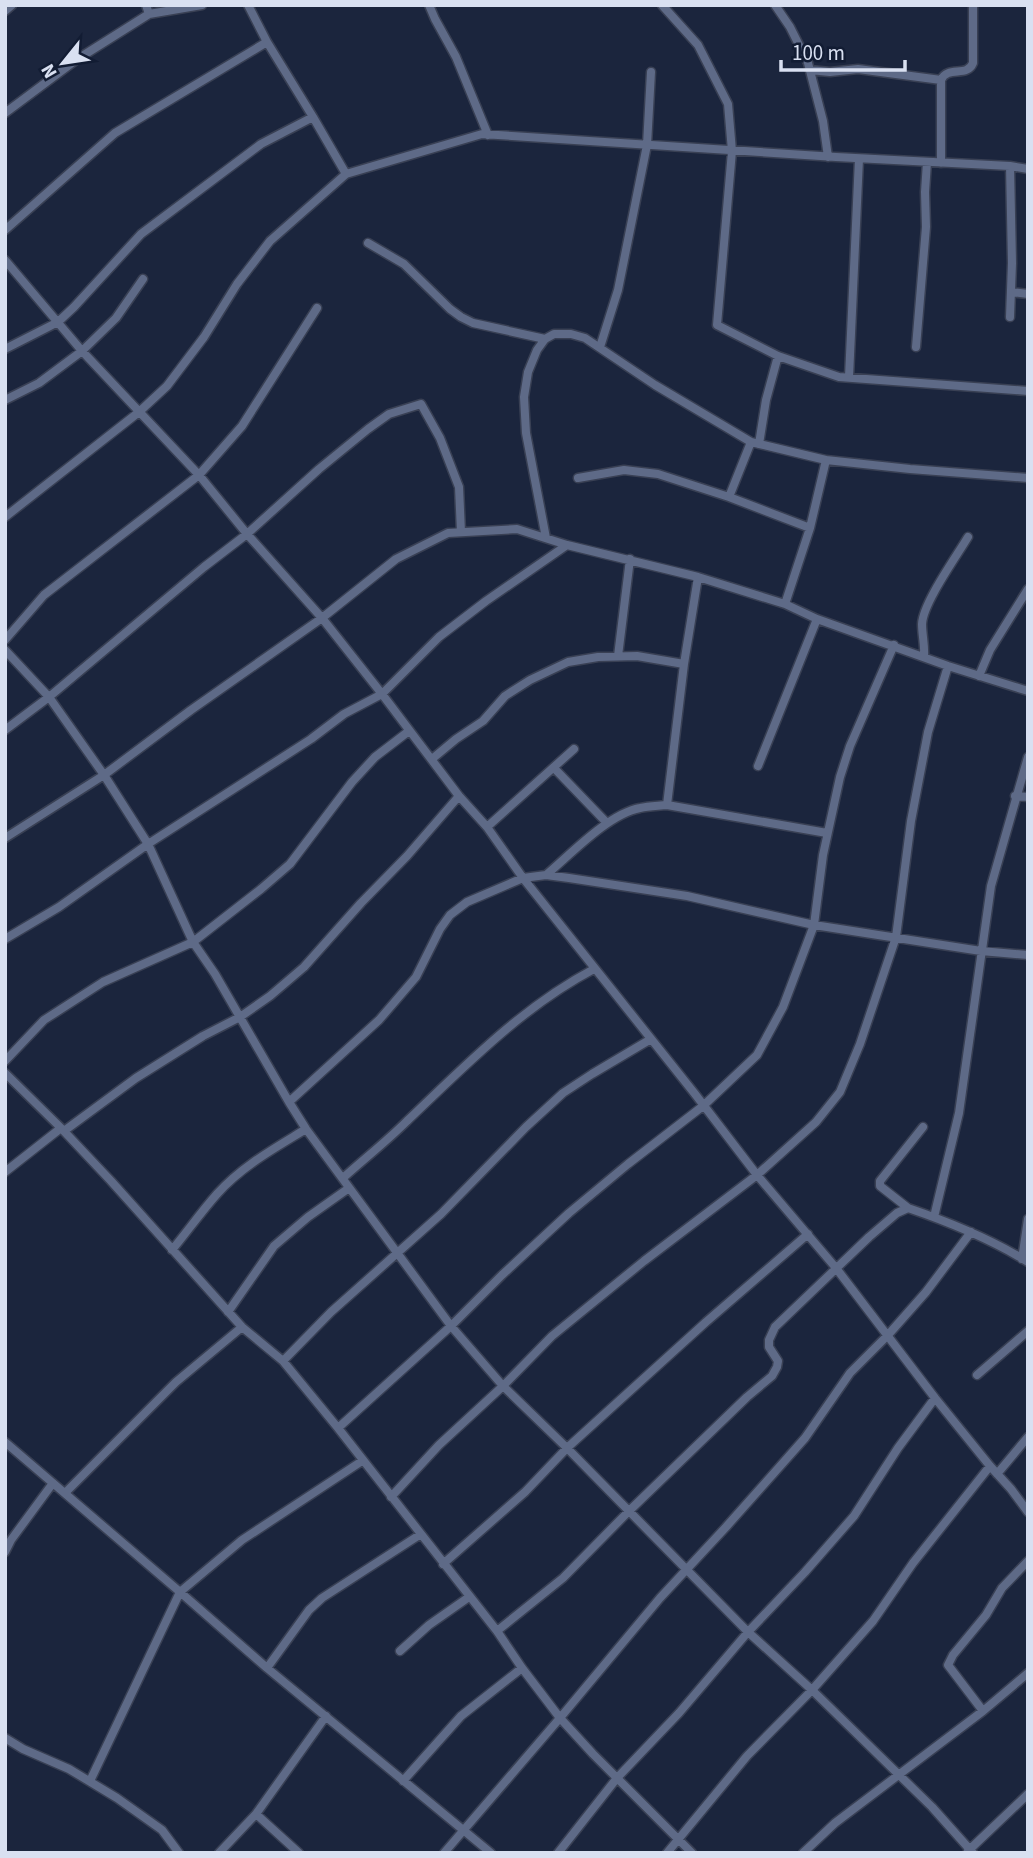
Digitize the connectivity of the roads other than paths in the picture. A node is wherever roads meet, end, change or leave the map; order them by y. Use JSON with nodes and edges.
{"nodes":[{"id":1,"x":12,"y":5,"type":"edge"},
{"id":2,"x":202,"y":5,"type":"edge"},
{"id":3,"x":248,"y":5,"type":"edge"},
{"id":4,"x":429,"y":5,"type":"edge"},
{"id":5,"x":662,"y":5,"type":"edge"},
{"id":6,"x":775,"y":5,"type":"edge"},
{"id":7,"x":973,"y":5,"type":"edge"},
{"id":8,"x":147,"y":10,"type":"edge"},
{"id":9,"x":5,"y":11,"type":"edge"},
{"id":10,"x":267,"y":42,"type":"junction"},
{"id":11,"x":810,"y":70,"type":"junction"},
{"id":12,"x":651,"y":72,"type":"dead end"},
{"id":13,"x":941,"y":80,"type":"junction"},
{"id":14,"x":5,"y":113,"type":"edge"},
{"id":15,"x":313,"y":117,"type":"junction"},
{"id":16,"x":488,"y":135,"type":"junction"},
{"id":17,"x":647,"y":145,"type":"junction"},
{"id":18,"x":732,"y":151,"type":"junction"},
{"id":19,"x":828,"y":157,"type":"junction"},
{"id":20,"x":859,"y":159,"type":"junction"},
{"id":21,"x":927,"y":162,"type":"junction"},
{"id":22,"x":941,"y":163,"type":"junction"},
{"id":23,"x":1010,"y":166,"type":"junction"},
{"id":24,"x":1028,"y":169,"type":"edge"},
{"id":25,"x":346,"y":174,"type":"junction"},
{"id":26,"x":5,"y":230,"type":"edge"},
{"id":27,"x":368,"y":243,"type":"dead end"},
{"id":28,"x":5,"y":260,"type":"edge"},
{"id":29,"x":143,"y":279,"type":"dead end"},
{"id":30,"x":1011,"y":292,"type":"junction"},
{"id":31,"x":1028,"y":294,"type":"edge"},
{"id":32,"x":317,"y":308,"type":"dead end"},
{"id":33,"x":1010,"y":317,"type":"dead end"},
{"id":34,"x":58,"y":322,"type":"junction"},
{"id":35,"x":545,"y":339,"type":"junction"},
{"id":36,"x":600,"y":347,"type":"junction"},
{"id":37,"x":916,"y":347,"type":"dead end"},
{"id":38,"x":5,"y":349,"type":"edge"},
{"id":39,"x":82,"y":351,"type":"junction"},
{"id":40,"x":778,"y":356,"type":"junction"},
{"id":41,"x":849,"y":377,"type":"junction"},
{"id":42,"x":1028,"y":391,"type":"edge"},
{"id":43,"x":5,"y":400,"type":"edge"},
{"id":44,"x":139,"y":412,"type":"junction"},
{"id":45,"x":755,"y":443,"type":"junction"},
{"id":46,"x":826,"y":460,"type":"junction"},
{"id":47,"x":199,"y":475,"type":"junction"},
{"id":48,"x":578,"y":478,"type":"dead end"},
{"id":49,"x":1028,"y":478,"type":"edge"},
{"id":50,"x":729,"y":497,"type":"junction"},
{"id":51,"x":5,"y":517,"type":"edge"},
{"id":52,"x":810,"y":528,"type":"junction"},
{"id":53,"x":461,"y":532,"type":"junction"},
{"id":54,"x":247,"y":534,"type":"junction"},
{"id":55,"x":968,"y":537,"type":"dead end"},
{"id":56,"x":546,"y":538,"type":"junction"},
{"id":57,"x":567,"y":545,"type":"junction"},
{"id":58,"x":630,"y":559,"type":"junction"},
{"id":59,"x":698,"y":577,"type":"junction"},
{"id":60,"x":1028,"y":589,"type":"edge"},
{"id":61,"x":785,"y":604,"type":"junction"},
{"id":62,"x":322,"y":618,"type":"junction"},
{"id":63,"x":817,"y":619,"type":"junction"},
{"id":64,"x":5,"y":640,"type":"edge"},
{"id":65,"x":894,"y":645,"type":"junction"},
{"id":66,"x":5,"y":650,"type":"edge"},
{"id":67,"x":618,"y":656,"type":"junction"},
{"id":68,"x":924,"y":657,"type":"junction"},
{"id":69,"x":684,"y":664,"type":"junction"},
{"id":70,"x":948,"y":666,"type":"junction"},
{"id":71,"x":979,"y":676,"type":"junction"},
{"id":72,"x":1028,"y":691,"type":"edge"},
{"id":73,"x":382,"y":694,"type":"junction"},
{"id":74,"x":49,"y":697,"type":"junction"},
{"id":75,"x":5,"y":730,"type":"edge"},
{"id":76,"x":410,"y":731,"type":"junction"},
{"id":77,"x":574,"y":749,"type":"dead end"},
{"id":78,"x":1028,"y":757,"type":"edge"},
{"id":79,"x":432,"y":759,"type":"junction"},
{"id":80,"x":758,"y":766,"type":"dead end"},
{"id":81,"x":554,"y":768,"type":"junction"},
{"id":82,"x":104,"y":775,"type":"junction"},
{"id":83,"x":459,"y":796,"type":"junction"},
{"id":84,"x":1015,"y":796,"type":"junction"},
{"id":85,"x":1028,"y":796,"type":"edge"},
{"id":86,"x":667,"y":805,"type":"junction"},
{"id":87,"x":607,"y":823,"type":"junction"},
{"id":88,"x":488,"y":827,"type":"junction"},
{"id":89,"x":827,"y":833,"type":"junction"},
{"id":90,"x":5,"y":838,"type":"edge"},
{"id":91,"x":148,"y":844,"type":"junction"},
{"id":92,"x":546,"y":875,"type":"junction"},
{"id":93,"x":523,"y":878,"type":"junction"},
{"id":94,"x":814,"y":925,"type":"junction"},
{"id":95,"x":896,"y":937,"type":"junction"},
{"id":96,"x":5,"y":939,"type":"edge"},
{"id":97,"x":193,"y":942,"type":"junction"},
{"id":98,"x":981,"y":951,"type":"junction"},
{"id":99,"x":1028,"y":955,"type":"edge"},
{"id":100,"x":594,"y":969,"type":"junction"},
{"id":101,"x":240,"y":1017,"type":"junction"},
{"id":102,"x":650,"y":1039,"type":"junction"},
{"id":103,"x":5,"y":1061,"type":"edge"},
{"id":104,"x":5,"y":1073,"type":"edge"},
{"id":105,"x":289,"y":1102,"type":"junction"},
{"id":106,"x":703,"y":1106,"type":"junction"},
{"id":107,"x":923,"y":1127,"type":"dead end"},
{"id":108,"x":306,"y":1129,"type":"junction"},
{"id":109,"x":63,"y":1130,"type":"junction"},
{"id":110,"x":5,"y":1172,"type":"edge"},
{"id":111,"x":757,"y":1175,"type":"junction"},
{"id":112,"x":343,"y":1178,"type":"junction"},
{"id":113,"x":349,"y":1188,"type":"junction"},
{"id":114,"x":908,"y":1208,"type":"junction"},
{"id":115,"x":934,"y":1217,"type":"junction"},
{"id":116,"x":1028,"y":1219,"type":"edge"},
{"id":117,"x":971,"y":1233,"type":"junction"},
{"id":118,"x":808,"y":1234,"type":"junction"},
{"id":119,"x":172,"y":1250,"type":"junction"},
{"id":120,"x":398,"y":1254,"type":"junction"},
{"id":121,"x":1025,"y":1260,"type":"edge"},
{"id":122,"x":836,"y":1268,"type":"junction"},
{"id":123,"x":229,"y":1312,"type":"junction"},
{"id":124,"x":242,"y":1326,"type":"junction"},
{"id":125,"x":451,"y":1326,"type":"junction"},
{"id":126,"x":1028,"y":1331,"type":"edge"},
{"id":127,"x":888,"y":1335,"type":"junction"},
{"id":128,"x":283,"y":1361,"type":"junction"},
{"id":129,"x":977,"y":1375,"type":"dead end"},
{"id":130,"x":503,"y":1386,"type":"junction"},
{"id":131,"x":934,"y":1398,"type":"junction"},
{"id":132,"x":338,"y":1428,"type":"junction"},
{"id":133,"x":1028,"y":1437,"type":"edge"},
{"id":134,"x":5,"y":1442,"type":"edge"},
{"id":135,"x":568,"y":1448,"type":"junction"},
{"id":136,"x":362,"y":1461,"type":"junction"},
{"id":137,"x":990,"y":1466,"type":"junction"},
{"id":138,"x":997,"y":1474,"type":"junction"},
{"id":139,"x":53,"y":1483,"type":"junction"},
{"id":140,"x":65,"y":1493,"type":"junction"},
{"id":141,"x":391,"y":1497,"type":"junction"},
{"id":142,"x":628,"y":1512,"type":"junction"},
{"id":143,"x":1028,"y":1512,"type":"edge"},
{"id":144,"x":421,"y":1534,"type":"junction"},
{"id":145,"x":5,"y":1552,"type":"edge"},
{"id":146,"x":1028,"y":1561,"type":"edge"},
{"id":147,"x":443,"y":1564,"type":"junction"},
{"id":148,"x":686,"y":1569,"type":"junction"},
{"id":149,"x":180,"y":1592,"type":"junction"},
{"id":150,"x":469,"y":1597,"type":"junction"},
{"id":151,"x":497,"y":1631,"type":"junction"},
{"id":152,"x":748,"y":1632,"type":"junction"},
{"id":153,"x":400,"y":1651,"type":"dead end"},
{"id":154,"x":267,"y":1668,"type":"junction"},
{"id":155,"x":522,"y":1668,"type":"junction"},
{"id":156,"x":1028,"y":1673,"type":"edge"},
{"id":157,"x":813,"y":1690,"type":"junction"},
{"id":158,"x":983,"y":1711,"type":"junction"},
{"id":159,"x":326,"y":1716,"type":"junction"},
{"id":160,"x":560,"y":1718,"type":"junction"},
{"id":161,"x":5,"y":1738,"type":"edge"},
{"id":162,"x":898,"y":1775,"type":"junction"},
{"id":163,"x":617,"y":1778,"type":"junction"},
{"id":164,"x":90,"y":1781,"type":"junction"},
{"id":165,"x":403,"y":1781,"type":"junction"},
{"id":166,"x":1028,"y":1794,"type":"edge"},
{"id":167,"x":256,"y":1814,"type":"junction"},
{"id":168,"x":463,"y":1830,"type":"junction"},
{"id":169,"x":677,"y":1840,"type":"junction"},
{"id":170,"x":969,"y":1852,"type":"edge"},
{"id":171,"x":179,"y":1853,"type":"edge"},
{"id":172,"x":219,"y":1853,"type":"edge"},
{"id":173,"x":299,"y":1853,"type":"edge"},
{"id":174,"x":444,"y":1853,"type":"edge"},
{"id":175,"x":491,"y":1853,"type":"edge"},
{"id":176,"x":558,"y":1853,"type":"edge"},
{"id":177,"x":667,"y":1853,"type":"edge"},
{"id":178,"x":692,"y":1853,"type":"edge"},
{"id":179,"x":803,"y":1853,"type":"edge"}],
"edges":[{"from":1,"to":9,"type":"street"},
{"from":2,"to":8,"type":"street"},
{"from":3,"to":10,"type":"street"},
{"from":4,"to":16,"type":"street"},
{"from":5,"to":18,"type":"street"},
{"from":6,"to":11,"type":"street"},
{"from":7,"to":13,"type":"street"},
{"from":8,"to":14,"type":"street"},
{"from":10,"to":15,"type":"street"},
{"from":10,"to":26,"type":"street"},
{"from":11,"to":13,"type":"street"},
{"from":11,"to":19,"type":"street"},
{"from":12,"to":17,"type":"street"},
{"from":13,"to":22,"type":"street"},
{"from":15,"to":25,"type":"street"},
{"from":15,"to":34,"type":"street"},
{"from":16,"to":17,"type":"street"},
{"from":16,"to":25,"type":"street"},
{"from":17,"to":18,"type":"street"},
{"from":17,"to":36,"type":"street"},
{"from":18,"to":19,"type":"street"},
{"from":18,"to":40,"type":"street"},
{"from":19,"to":20,"type":"street"},
{"from":20,"to":21,"type":"street"},
{"from":20,"to":41,"type":"street"},
{"from":21,"to":22,"type":"street"},
{"from":21,"to":37,"type":"street"},
{"from":22,"to":23,"type":"street"},
{"from":23,"to":24,"type":"street"},
{"from":23,"to":30,"type":"street"},
{"from":25,"to":44,"type":"street"},
{"from":27,"to":35,"type":"street"},
{"from":28,"to":34,"type":"street"},
{"from":29,"to":39,"type":"street"},
{"from":30,"to":31,"type":"street"},
{"from":30,"to":33,"type":"street"},
{"from":32,"to":47,"type":"street"},
{"from":34,"to":38,"type":"street"},
{"from":34,"to":39,"type":"street"},
{"from":35,"to":36,"type":"street"},
{"from":35,"to":56,"type":"street"},
{"from":36,"to":45,"type":"street"},
{"from":39,"to":43,"type":"street"},
{"from":39,"to":44,"type":"street"},
{"from":40,"to":41,"type":"street"},
{"from":40,"to":45,"type":"street"},
{"from":41,"to":42,"type":"street"},
{"from":44,"to":47,"type":"street"},
{"from":44,"to":51,"type":"street"},
{"from":45,"to":46,"type":"street"},
{"from":45,"to":50,"type":"street"},
{"from":46,"to":49,"type":"street"},
{"from":46,"to":52,"type":"street"},
{"from":47,"to":54,"type":"street"},
{"from":47,"to":64,"type":"street"},
{"from":48,"to":50,"type":"street"},
{"from":50,"to":52,"type":"street"},
{"from":52,"to":61,"type":"street"},
{"from":53,"to":54,"type":"street"},
{"from":53,"to":56,"type":"street"},
{"from":53,"to":62,"type":"street"},
{"from":54,"to":62,"type":"street"},
{"from":54,"to":74,"type":"street"},
{"from":55,"to":68,"type":"street"},
{"from":56,"to":57,"type":"street"},
{"from":57,"to":58,"type":"street"},
{"from":57,"to":73,"type":"street"},
{"from":58,"to":59,"type":"street"},
{"from":58,"to":67,"type":"street"},
{"from":59,"to":61,"type":"street"},
{"from":59,"to":69,"type":"street"},
{"from":60,"to":71,"type":"street"},
{"from":61,"to":63,"type":"street"},
{"from":62,"to":73,"type":"street"},
{"from":62,"to":82,"type":"street"},
{"from":63,"to":65,"type":"street"},
{"from":63,"to":80,"type":"street"},
{"from":65,"to":68,"type":"street"},
{"from":65,"to":89,"type":"street"},
{"from":66,"to":74,"type":"street"},
{"from":67,"to":69,"type":"street"},
{"from":67,"to":79,"type":"street"},
{"from":68,"to":70,"type":"street"},
{"from":69,"to":86,"type":"street"},
{"from":70,"to":71,"type":"street"},
{"from":70,"to":95,"type":"street"},
{"from":71,"to":72,"type":"street"},
{"from":73,"to":76,"type":"street"},
{"from":73,"to":91,"type":"street"},
{"from":74,"to":75,"type":"street"},
{"from":74,"to":82,"type":"street"},
{"from":76,"to":79,"type":"street"},
{"from":76,"to":97,"type":"street"},
{"from":77,"to":81,"type":"street"},
{"from":78,"to":84,"type":"street"},
{"from":79,"to":83,"type":"street"},
{"from":81,"to":87,"type":"street"},
{"from":81,"to":88,"type":"street"},
{"from":82,"to":90,"type":"street"},
{"from":82,"to":91,"type":"street"},
{"from":83,"to":88,"type":"street"},
{"from":83,"to":101,"type":"street"},
{"from":84,"to":85,"type":"street"},
{"from":84,"to":98,"type":"street"},
{"from":86,"to":87,"type":"street"},
{"from":86,"to":89,"type":"street"},
{"from":87,"to":92,"type":"street"},
{"from":88,"to":93,"type":"street"},
{"from":89,"to":94,"type":"street"},
{"from":91,"to":96,"type":"street"},
{"from":91,"to":97,"type":"street"},
{"from":92,"to":93,"type":"street"},
{"from":92,"to":94,"type":"street"},
{"from":93,"to":100,"type":"street"},
{"from":93,"to":105,"type":"street"},
{"from":94,"to":95,"type":"street"},
{"from":94,"to":106,"type":"street"},
{"from":95,"to":98,"type":"street"},
{"from":95,"to":111,"type":"street"},
{"from":97,"to":101,"type":"street"},
{"from":97,"to":103,"type":"street"},
{"from":98,"to":99,"type":"street"},
{"from":98,"to":115,"type":"street"},
{"from":100,"to":102,"type":"street"},
{"from":100,"to":112,"type":"street"},
{"from":101,"to":105,"type":"street"},
{"from":101,"to":109,"type":"street"},
{"from":102,"to":106,"type":"street"},
{"from":102,"to":120,"type":"street"},
{"from":104,"to":109,"type":"street"},
{"from":105,"to":108,"type":"street"},
{"from":106,"to":111,"type":"street"},
{"from":106,"to":125,"type":"street"},
{"from":107,"to":114,"type":"street"},
{"from":108,"to":112,"type":"street"},
{"from":108,"to":119,"type":"street"},
{"from":109,"to":110,"type":"street"},
{"from":109,"to":119,"type":"street"},
{"from":111,"to":118,"type":"street"},
{"from":111,"to":130,"type":"street"},
{"from":112,"to":113,"type":"street"},
{"from":113,"to":120,"type":"street"},
{"from":113,"to":123,"type":"street"},
{"from":114,"to":115,"type":"street"},
{"from":114,"to":122,"type":"street"},
{"from":115,"to":117,"type":"street"},
{"from":116,"to":121,"type":"street"},
{"from":117,"to":121,"type":"street"},
{"from":117,"to":127,"type":"street"},
{"from":118,"to":122,"type":"street"},
{"from":118,"to":135,"type":"street"},
{"from":119,"to":123,"type":"street"},
{"from":120,"to":125,"type":"street"},
{"from":120,"to":128,"type":"street"},
{"from":122,"to":127,"type":"street"},
{"from":122,"to":142,"type":"street"},
{"from":123,"to":124,"type":"street"},
{"from":124,"to":128,"type":"street"},
{"from":124,"to":140,"type":"street"},
{"from":125,"to":130,"type":"street"},
{"from":125,"to":132,"type":"street"},
{"from":126,"to":129,"type":"street"},
{"from":127,"to":131,"type":"street"},
{"from":127,"to":148,"type":"street"},
{"from":128,"to":132,"type":"street"},
{"from":130,"to":135,"type":"street"},
{"from":130,"to":141,"type":"street"},
{"from":131,"to":137,"type":"street"},
{"from":131,"to":152,"type":"street"},
{"from":132,"to":136,"type":"street"},
{"from":133,"to":138,"type":"street"},
{"from":134,"to":139,"type":"street"},
{"from":135,"to":142,"type":"street"},
{"from":135,"to":147,"type":"street"},
{"from":136,"to":141,"type":"street"},
{"from":136,"to":149,"type":"street"},
{"from":137,"to":138,"type":"street"},
{"from":137,"to":157,"type":"street"},
{"from":138,"to":143,"type":"street"},
{"from":139,"to":140,"type":"street"},
{"from":139,"to":145,"type":"street"},
{"from":140,"to":149,"type":"street"},
{"from":141,"to":144,"type":"street"},
{"from":142,"to":148,"type":"street"},
{"from":142,"to":151,"type":"street"},
{"from":144,"to":147,"type":"street"},
{"from":144,"to":154,"type":"street"},
{"from":146,"to":158,"type":"street"},
{"from":147,"to":150,"type":"street"},
{"from":148,"to":152,"type":"street"},
{"from":148,"to":160,"type":"street"},
{"from":149,"to":154,"type":"street"},
{"from":149,"to":164,"type":"street"},
{"from":150,"to":151,"type":"street"},
{"from":150,"to":153,"type":"street"},
{"from":151,"to":155,"type":"street"},
{"from":152,"to":157,"type":"street"},
{"from":152,"to":163,"type":"street"},
{"from":154,"to":159,"type":"street"},
{"from":155,"to":160,"type":"street"},
{"from":155,"to":165,"type":"street"},
{"from":156,"to":158,"type":"street"},
{"from":157,"to":162,"type":"street"},
{"from":157,"to":169,"type":"street"},
{"from":158,"to":162,"type":"street"},
{"from":159,"to":165,"type":"street"},
{"from":159,"to":167,"type":"street"},
{"from":160,"to":163,"type":"street"},
{"from":160,"to":168,"type":"street"},
{"from":161,"to":164,"type":"street"},
{"from":162,"to":170,"type":"street"},
{"from":162,"to":179,"type":"street"},
{"from":163,"to":169,"type":"street"},
{"from":163,"to":176,"type":"street"},
{"from":164,"to":171,"type":"street"},
{"from":165,"to":168,"type":"street"},
{"from":166,"to":170,"type":"street"},
{"from":167,"to":172,"type":"street"},
{"from":167,"to":173,"type":"street"},
{"from":168,"to":174,"type":"street"},
{"from":168,"to":175,"type":"street"},
{"from":169,"to":177,"type":"street"},
{"from":169,"to":178,"type":"street"}]}
